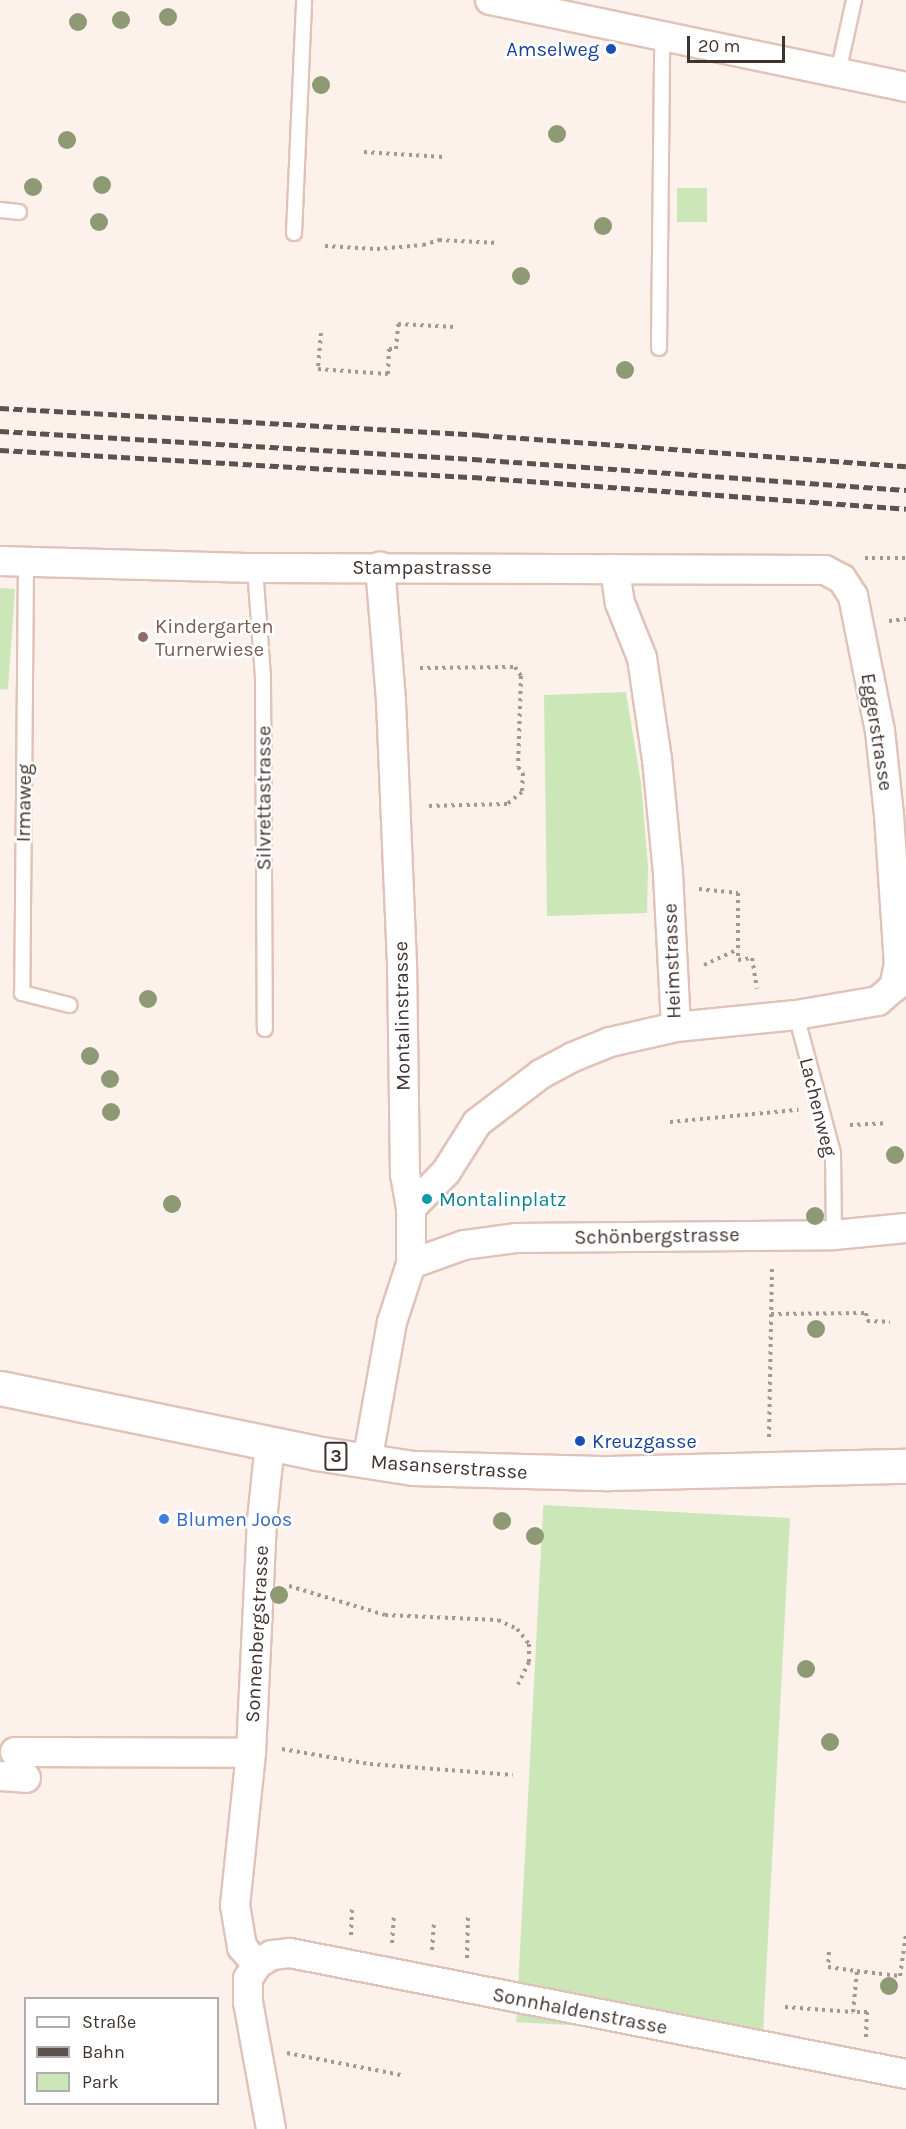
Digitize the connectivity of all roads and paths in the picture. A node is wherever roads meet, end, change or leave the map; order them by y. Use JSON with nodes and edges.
{"nodes":[{"id":1,"x":304,"y":0,"type":"edge"},
{"id":2,"x":493,"y":0,"type":"edge"},
{"id":3,"x":854,"y":0,"type":"edge"},
{"id":4,"x":559,"y":7,"type":"edge"},
{"id":5,"x":662,"y":36,"type":"junction"},
{"id":6,"x":838,"y":73,"type":"junction"},
{"id":7,"x":906,"y":87,"type":"edge"},
{"id":8,"x":364,"y":153,"type":"dead end"},
{"id":9,"x":444,"y":157,"type":"dead end"},
{"id":10,"x":0,"y":210,"type":"edge"},
{"id":11,"x":19,"y":212,"type":"dead end"},
{"id":12,"x":294,"y":233,"type":"dead end"},
{"id":13,"x":499,"y":243,"type":"dead end"},
{"id":14,"x":325,"y":246,"type":"dead end"},
{"id":15,"x":456,"y":327,"type":"dead end"},
{"id":16,"x":321,"y":333,"type":"dead end"},
{"id":17,"x":659,"y":348,"type":"dead end"},
{"id":18,"x":906,"y":558,"type":"edge"},
{"id":19,"x":13,"y":562,"type":"edge"},
{"id":20,"x":380,"y":566,"type":"junction"},
{"id":21,"x":255,"y":568,"type":"junction"},
{"id":22,"x":615,"y":569,"type":"junction"},
{"id":23,"x":850,"y":569,"type":"junction"},
{"id":24,"x":388,"y":668,"type":"junction"},
{"id":25,"x":395,"y":807,"type":"junction"},
{"id":26,"x":669,"y":882,"type":"junction"},
{"id":27,"x":69,"y":1005,"type":"dead end"},
{"id":28,"x":796,"y":1015,"type":"junction"},
{"id":29,"x":767,"y":1018,"type":"junction"},
{"id":30,"x":676,"y":1027,"type":"junction"},
{"id":31,"x":265,"y":1029,"type":"dead end"},
{"id":32,"x":822,"y":1108,"type":"junction"},
{"id":33,"x":670,"y":1122,"type":"dead end"},
{"id":34,"x":885,"y":1123,"type":"dead end"},
{"id":35,"x":827,"y":1126,"type":"junction"},
{"id":36,"x":411,"y":1208,"type":"junction"},
{"id":37,"x":906,"y":1228,"type":"edge"},
{"id":38,"x":773,"y":1234,"type":"junction"},
{"id":39,"x":834,"y":1235,"type":"junction"},
{"id":40,"x":411,"y":1264,"type":"junction"},
{"id":41,"x":771,"y":1314,"type":"junction"},
{"id":42,"x":890,"y":1322,"type":"dead end"},
{"id":43,"x":0,"y":1388,"type":"edge"},
{"id":44,"x":769,"y":1437,"type":"dead end"},
{"id":45,"x":270,"y":1443,"type":"junction"},
{"id":46,"x":367,"y":1462,"type":"junction"},
{"id":47,"x":906,"y":1466,"type":"edge"},
{"id":48,"x":259,"y":1577,"type":"junction"},
{"id":49,"x":518,"y":1685,"type":"dead end"},
{"id":50,"x":252,"y":1748,"type":"junction"},
{"id":51,"x":14,"y":1769,"type":"edge"},
{"id":52,"x":513,"y":1775,"type":"dead end"},
{"id":53,"x":468,"y":1914,"type":"dead end"},
{"id":54,"x":906,"y":1934,"type":"edge"},
{"id":55,"x":829,"y":1952,"type":"dead end"},
{"id":56,"x":257,"y":1964,"type":"junction"},
{"id":57,"x":857,"y":1971,"type":"junction"},
{"id":58,"x":466,"y":1988,"type":"junction"},
{"id":59,"x":785,"y":2007,"type":"dead end"},
{"id":60,"x":853,"y":2012,"type":"junction"},
{"id":61,"x":866,"y":2045,"type":"dead end"},
{"id":62,"x":256,"y":2047,"type":"junction"},
{"id":63,"x":401,"y":2074,"type":"dead end"},
{"id":64,"x":906,"y":2074,"type":"edge"},
{"id":65,"x":271,"y":2129,"type":"edge"}],
"edges":[{"from":1,"to":12,"type":"lane"},
{"from":2,"to":4,"type":"street"},
{"from":3,"to":6,"type":"lane"},
{"from":4,"to":5,"type":"street"},
{"from":5,"to":6,"type":"street"},
{"from":5,"to":17,"type":"lane"},
{"from":6,"to":7,"type":"street"},
{"from":8,"to":9,"type":"path"},
{"from":10,"to":11,"type":"lane"},
{"from":13,"to":14,"type":"path"},
{"from":15,"to":16,"type":"path"},
{"from":18,"to":23,"type":"path"},
{"from":19,"to":21,"type":"street","name":"Stampastrasse"},
{"from":19,"to":27,"type":"lane","name":"Irmaweg"},
{"from":20,"to":21,"type":"street","name":"Stampastrasse"},
{"from":20,"to":22,"type":"street","name":"Stampastrasse"},
{"from":20,"to":24,"type":"street","name":"Montalinstrasse"},
{"from":21,"to":31,"type":"lane","name":"Silvrettastrasse"},
{"from":22,"to":23,"type":"street","name":"Stampastrasse"},
{"from":22,"to":26,"type":"street","name":"Heimstrasse"},
{"from":23,"to":28,"type":"street","name":"Eggerstrasse"},
{"from":24,"to":25,"type":"street","name":"Montalinstrasse"},
{"from":24,"to":25,"type":"path"},
{"from":25,"to":36,"type":"street","name":"Montalinstrasse"},
{"from":26,"to":29,"type":"path"},
{"from":26,"to":30,"type":"street","name":"Heimstrasse"},
{"from":28,"to":29,"type":"street","name":"Eggerstrasse"},
{"from":28,"to":32,"type":"lane","name":"Lachenweg"},
{"from":29,"to":30,"type":"street","name":"Eggerstrasse"},
{"from":30,"to":36,"type":"street","name":"Heimstrasse"},
{"from":32,"to":33,"type":"path"},
{"from":32,"to":35,"type":"lane","name":"Lachenweg"},
{"from":34,"to":35,"type":"path"},
{"from":35,"to":39,"type":"lane","name":"Lachenweg"},
{"from":36,"to":40,"type":"street","name":"Montalinstrasse"},
{"from":37,"to":39,"type":"street","name":"Schönbergstrasse"},
{"from":38,"to":39,"type":"street","name":"Schönbergstrasse"},
{"from":38,"to":40,"type":"street","name":"Schönbergstrasse"},
{"from":38,"to":41,"type":"path"},
{"from":40,"to":46,"type":"street","name":"Montalinstrasse"},
{"from":41,"to":42,"type":"path"},
{"from":41,"to":44,"type":"path"},
{"from":43,"to":45,"type":"main road","name":"Masanserstrasse","number":"3"},
{"from":45,"to":46,"type":"main road","name":"Masanserstrasse","number":"3"},
{"from":45,"to":48,"type":"street","name":"Sonnenbergstrasse"},
{"from":46,"to":47,"type":"main road","name":"Masanserstrasse","number":"3"},
{"from":48,"to":49,"type":"path"},
{"from":48,"to":50,"type":"street","name":"Sonnenbergstrasse"},
{"from":50,"to":51,"type":"street"},
{"from":50,"to":52,"type":"path"},
{"from":50,"to":56,"type":"street","name":"Sonnenbergstrasse"},
{"from":53,"to":58,"type":"path"},
{"from":54,"to":57,"type":"path"},
{"from":55,"to":57,"type":"path"},
{"from":56,"to":58,"type":"street","name":"Sonnhaldenstrasse"},
{"from":56,"to":62,"type":"street"},
{"from":57,"to":60,"type":"path"},
{"from":58,"to":64,"type":"street","name":"Sonnhaldenstrasse"},
{"from":59,"to":60,"type":"path"},
{"from":60,"to":61,"type":"path"},
{"from":62,"to":63,"type":"path"},
{"from":62,"to":65,"type":"street"}]}
